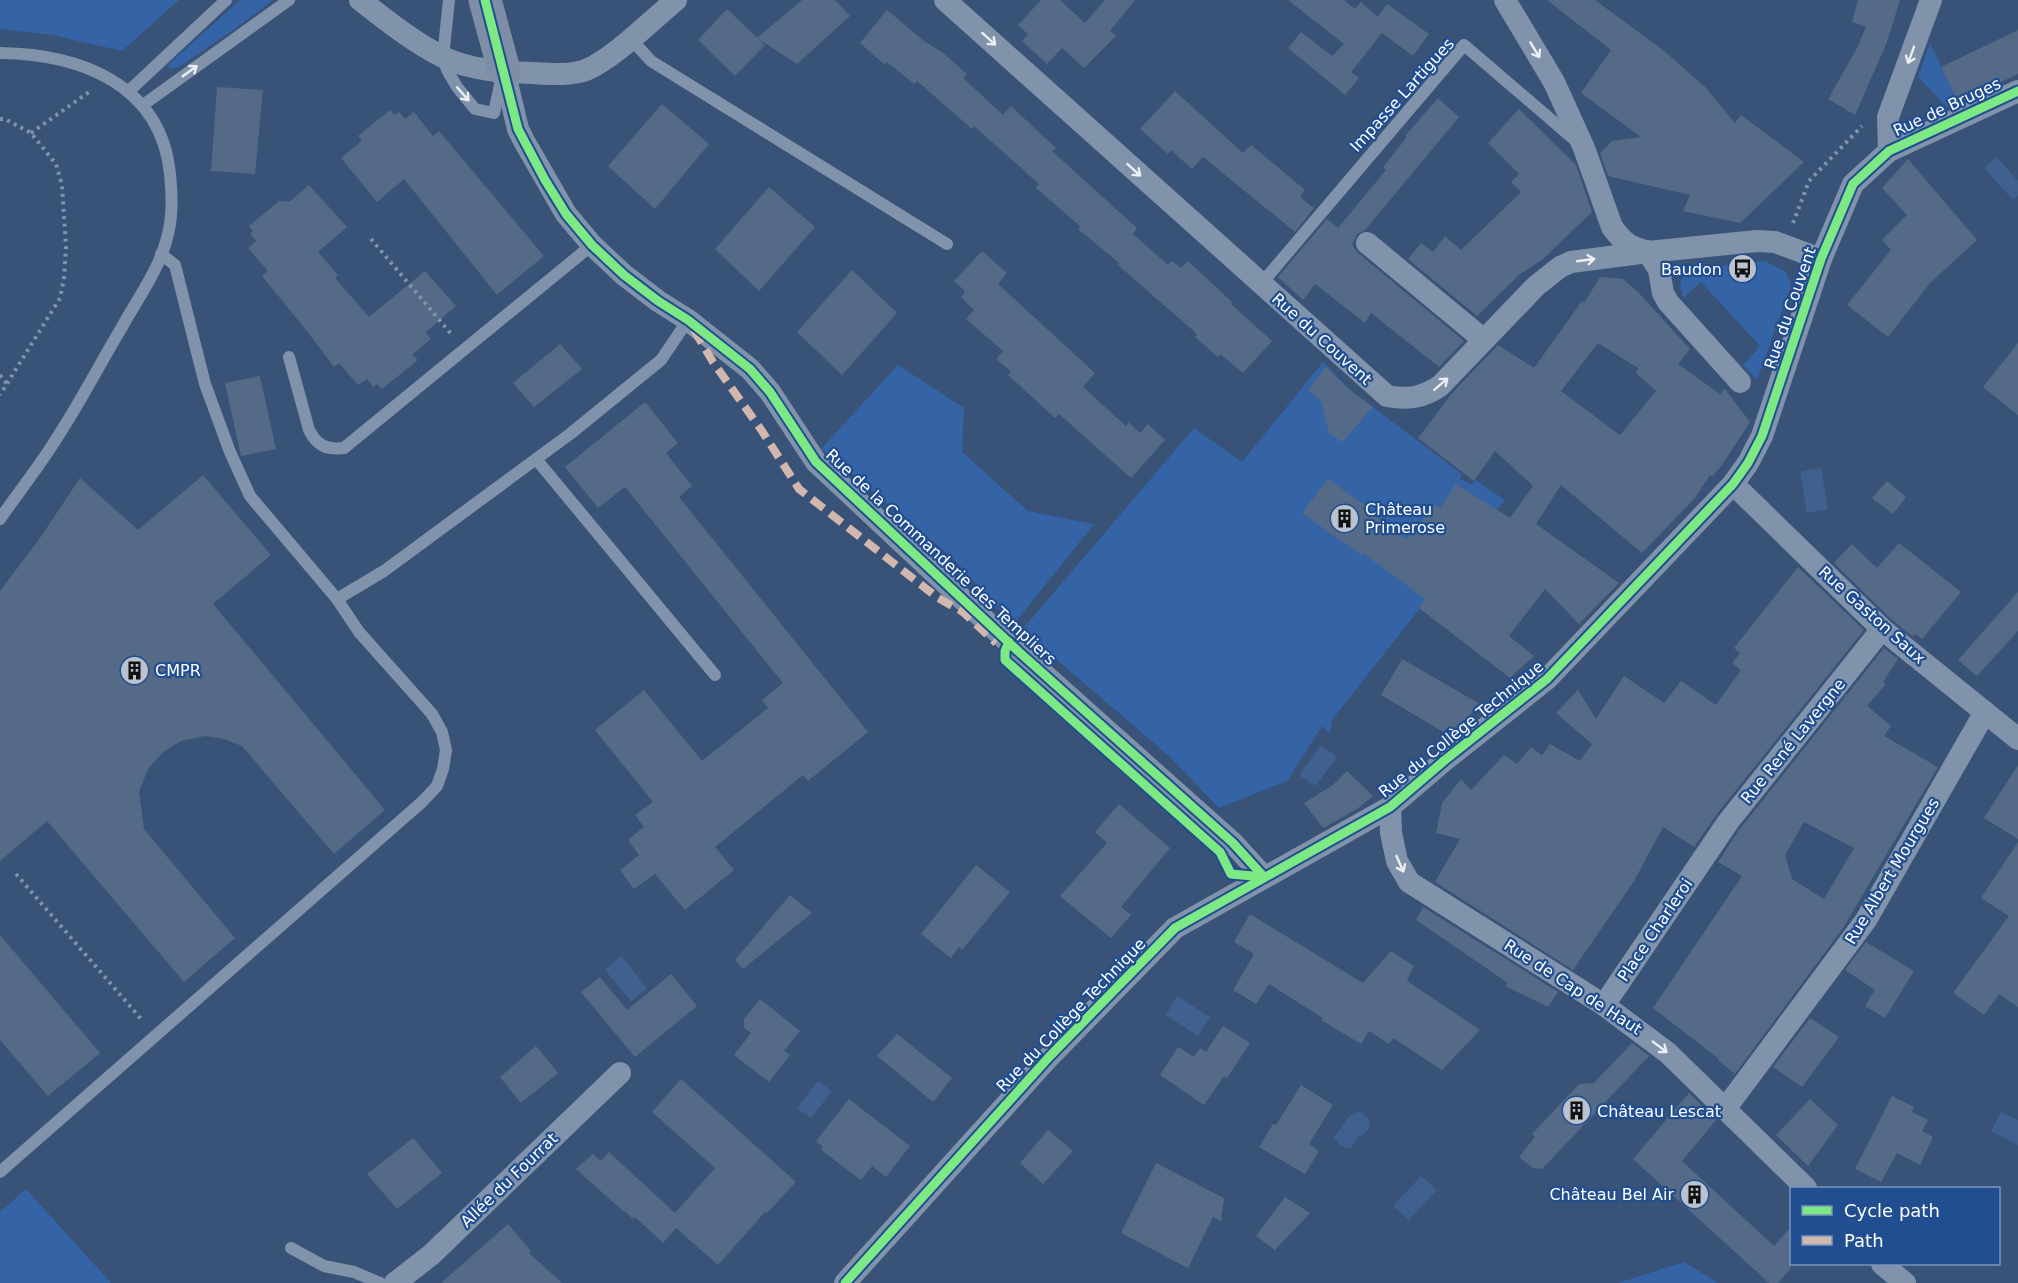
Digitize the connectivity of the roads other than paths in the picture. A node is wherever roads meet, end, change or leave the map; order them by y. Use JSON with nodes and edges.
{"nodes":[{"id":1,"x":226,"y":0,"type":"edge"},
{"id":2,"x":289,"y":0,"type":"edge"},
{"id":3,"x":360,"y":0,"type":"edge"},
{"id":4,"x":449,"y":0,"type":"edge"},
{"id":5,"x":485,"y":0,"type":"edge"},
{"id":6,"x":676,"y":0,"type":"edge"},
{"id":7,"x":945,"y":0,"type":"edge"},
{"id":8,"x":1505,"y":0,"type":"edge"},
{"id":9,"x":1931,"y":0,"type":"edge"},
{"id":10,"x":630,"y":39,"type":"junction"},
{"id":11,"x":0,"y":53,"type":"edge"},
{"id":12,"x":443,"y":57,"type":"junction"},
{"id":13,"x":504,"y":70,"type":"junction"},
{"id":14,"x":129,"y":91,"type":"junction"},
{"id":15,"x":2018,"y":91,"type":"edge"},
{"id":16,"x":143,"y":105,"type":"junction"},
{"id":17,"x":1584,"y":148,"type":"junction"},
{"id":18,"x":1889,"y":151,"type":"junction"},
{"id":19,"x":1367,"y":243,"type":"dead end"},
{"id":20,"x":947,"y":244,"type":"dead end"},
{"id":21,"x":592,"y":245,"type":"junction"},
{"id":22,"x":1648,"y":252,"type":"junction"},
{"id":23,"x":161,"y":254,"type":"junction"},
{"id":24,"x":1821,"y":259,"type":"junction"},
{"id":25,"x":1261,"y":284,"type":"junction"},
{"id":26,"x":688,"y":320,"type":"junction"},
{"id":27,"x":1484,"y":340,"type":"junction"},
{"id":28,"x":289,"y":357,"type":"dead end"},
{"id":29,"x":1740,"y":382,"type":"dead end"},
{"id":30,"x":536,"y":459,"type":"junction"},
{"id":31,"x":1733,"y":484,"type":"junction"},
{"id":32,"x":0,"y":519,"type":"edge"},
{"id":33,"x":337,"y":599,"type":"junction"},
{"id":34,"x":1882,"y":629,"type":"junction"},
{"id":35,"x":715,"y":675,"type":"dead end"},
{"id":36,"x":1985,"y":712,"type":"junction"},
{"id":37,"x":2018,"y":739,"type":"edge"},
{"id":38,"x":1390,"y":807,"type":"junction"},
{"id":39,"x":1706,"y":855,"type":"joint"},
{"id":40,"x":1264,"y":877,"type":"junction"},
{"id":41,"x":1604,"y":1005,"type":"junction"},
{"id":42,"x":620,"y":1073,"type":"dead end"},
{"id":43,"x":1725,"y":1109,"type":"junction"},
{"id":44,"x":0,"y":1172,"type":"edge"},
{"id":45,"x":1805,"y":1187,"type":"edge"},
{"id":46,"x":291,"y":1248,"type":"dead end"},
{"id":47,"x":1884,"y":1265,"type":"edge"},
{"id":48,"x":380,"y":1283,"type":"edge"},
{"id":49,"x":395,"y":1283,"type":"edge"},
{"id":50,"x":845,"y":1283,"type":"edge"},
{"id":51,"x":1905,"y":1283,"type":"edge"}],
"edges":[{"from":1,"to":14,"type":"lane"},
{"from":16,"to":2,"type":"lane","one_way":true},
{"from":3,"to":12,"type":"street"},
{"from":4,"to":12,"type":"lane"},
{"from":5,"to":13,"type":"street"},
{"from":6,"to":10,"type":"street"},
{"from":7,"to":25,"type":"street","name":"Rue du Couvent","one_way":true},
{"from":8,"to":17,"type":"street","one_way":true},
{"from":9,"to":18,"type":"street","one_way":true},
{"from":10,"to":13,"type":"street"},
{"from":10,"to":20,"type":"lane"},
{"from":11,"to":14,"type":"lane"},
{"from":12,"to":13,"type":"street"},
{"from":12,"to":13,"type":"lane","one_way":true},
{"from":13,"to":21,"type":"street","name":"Rue de la Commanderie des Templiers"},
{"from":14,"to":16,"type":"lane"},
{"from":15,"to":18,"type":"street","name":"Rue de Bruges"},
{"from":16,"to":23,"type":"lane"},
{"from":17,"to":22,"type":"street"},
{"from":17,"to":25,"type":"lane","name":"Impasse Lartigues"},
{"from":18,"to":24,"type":"street","name":"Rue du Couvent"},
{"from":19,"to":27,"type":"street"},
{"from":21,"to":26,"type":"street","name":"Rue de la Commanderie des Templiers"},
{"from":21,"to":28,"type":"lane"},
{"from":22,"to":24,"type":"street","name":"Rue du Couvent"},
{"from":27,"to":22,"type":"street","name":"Rue du Couvent","one_way":true},
{"from":22,"to":29,"type":"street"},
{"from":23,"to":32,"type":"lane"},
{"from":23,"to":33,"type":"lane"},
{"from":24,"to":31,"type":"street","name":"Rue du Couvent"},
{"from":25,"to":27,"type":"street","name":"Rue du Couvent","one_way":true},
{"from":26,"to":30,"type":"lane"},
{"from":26,"to":40,"type":"street","name":"Rue de la Commanderie des Templiers"},
{"from":30,"to":33,"type":"lane"},
{"from":30,"to":35,"type":"lane"},
{"from":31,"to":34,"type":"street","name":"Rue Gaston Saux"},
{"from":31,"to":38,"type":"street","name":"Rue du Collège Technique"},
{"from":33,"to":44,"type":"lane"},
{"from":34,"to":36,"type":"street","name":"Rue Gaston Saux"},
{"from":34,"to":39,"type":"street","name":"Rue René Lavergne"},
{"from":36,"to":37,"type":"street","name":"Rue Gaston Saux"},
{"from":36,"to":43,"type":"street","name":"Rue Albert Mourgues"},
{"from":38,"to":40,"type":"street","name":"Rue du Collège Technique"},
{"from":38,"to":41,"type":"street","name":"Rue de Cap de Haut","one_way":true},
{"from":39,"to":41,"type":"street","name":"Place Charleroi"},
{"from":40,"to":50,"type":"street","name":"Rue du Collège Technique"},
{"from":41,"to":43,"type":"street","name":"Rue de Cap de Haut","one_way":true},
{"from":42,"to":49,"type":"street","name":"Allée du Fourrat"},
{"from":43,"to":45,"type":"street","name":"Rue de Cap de Haut"},
{"from":46,"to":48,"type":"lane"},
{"from":47,"to":51,"type":"street"}]}
